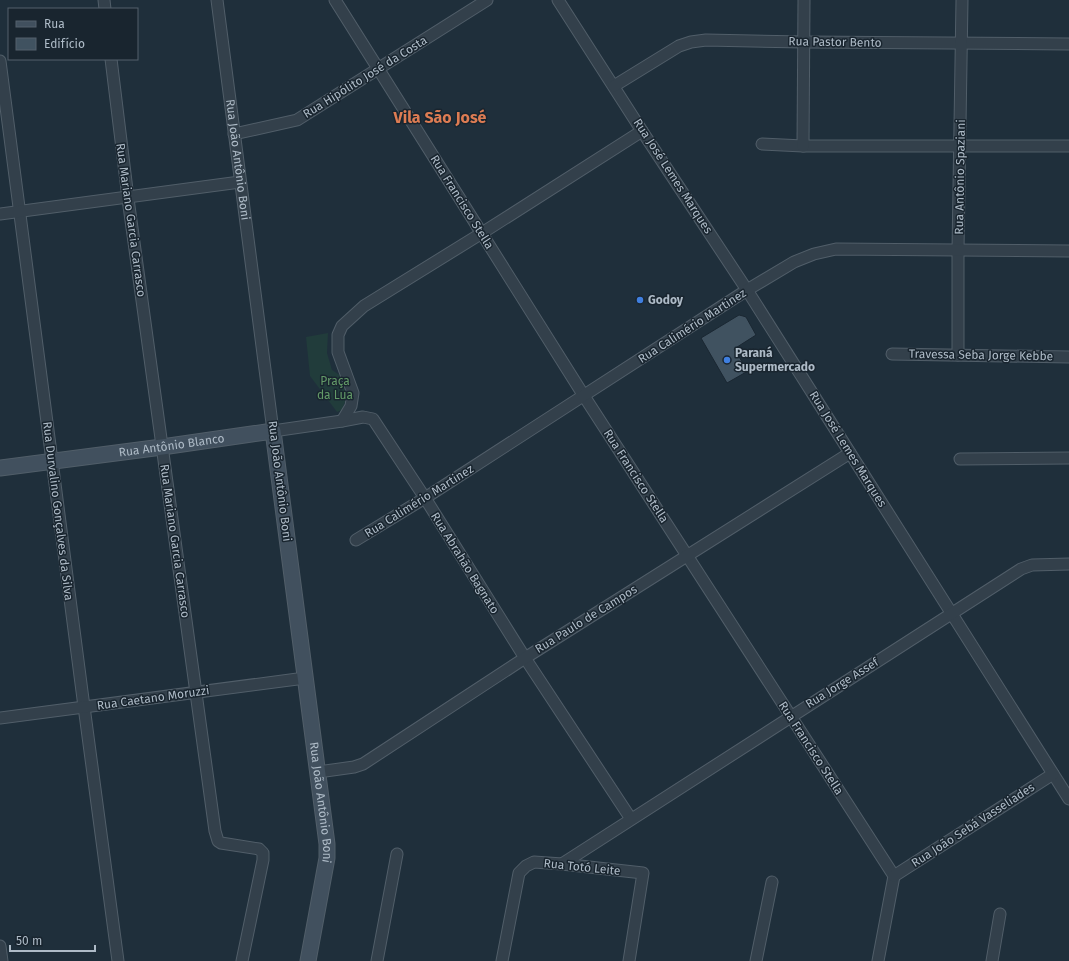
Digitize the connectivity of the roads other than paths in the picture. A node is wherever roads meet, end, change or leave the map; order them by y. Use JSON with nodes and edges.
{"nodes":[{"id":1,"x":217,"y":0,"type":"edge"},
{"id":2,"x":335,"y":0,"type":"edge"},
{"id":3,"x":487,"y":0,"type":"edge"},
{"id":4,"x":558,"y":0,"type":"edge"},
{"id":5,"x":804,"y":0,"type":"edge"},
{"id":6,"x":962,"y":0,"type":"edge"},
{"id":7,"x":804,"y":42,"type":"junction"},
{"id":8,"x":962,"y":43,"type":"junction"},
{"id":9,"x":1069,"y":44,"type":"edge"},
{"id":10,"x":111,"y":60,"type":"edge"},
{"id":11,"x":0,"y":61,"type":"edge"},
{"id":12,"x":378,"y":69,"type":"junction"},
{"id":13,"x":614,"y":86,"type":"junction"},
{"id":14,"x":642,"y":131,"type":"junction"},
{"id":15,"x":234,"y":134,"type":"junction"},
{"id":16,"x":762,"y":144,"type":"dead end"},
{"id":17,"x":804,"y":146,"type":"junction"},
{"id":18,"x":960,"y":146,"type":"junction"},
{"id":19,"x":1069,"y":146,"type":"edge"},
{"id":20,"x":240,"y":182,"type":"junction"},
{"id":21,"x":128,"y":197,"type":"junction"},
{"id":22,"x":19,"y":212,"type":"junction"},
{"id":23,"x":0,"y":214,"type":"edge"},
{"id":24,"x":482,"y":233,"type":"junction"},
{"id":25,"x":958,"y":250,"type":"junction"},
{"id":26,"x":1069,"y":251,"type":"edge"},
{"id":27,"x":747,"y":290,"type":"junction"},
{"id":28,"x":892,"y":354,"type":"dead end"},
{"id":29,"x":958,"y":355,"type":"junction"},
{"id":30,"x":1069,"y":356,"type":"edge"},
{"id":31,"x":584,"y":396,"type":"junction"},
{"id":32,"x":342,"y":421,"type":"junction"},
{"id":33,"x":273,"y":431,"type":"junction"},
{"id":34,"x":162,"y":447,"type":"junction"},
{"id":35,"x":850,"y":453,"type":"junction"},
{"id":36,"x":1069,"y":458,"type":"edge"},
{"id":37,"x":960,"y":460,"type":"dead end"},
{"id":38,"x":52,"y":462,"type":"junction"},
{"id":39,"x":0,"y":468,"type":"edge"},
{"id":40,"x":425,"y":498,"type":"junction"},
{"id":41,"x":356,"y":540,"type":"dead end"},
{"id":42,"x":688,"y":555,"type":"junction"},
{"id":43,"x":1069,"y":564,"type":"edge"},
{"id":44,"x":953,"y":614,"type":"junction"},
{"id":45,"x":524,"y":658,"type":"junction"},
{"id":46,"x":305,"y":678,"type":"junction"},
{"id":47,"x":195,"y":692,"type":"junction"},
{"id":48,"x":84,"y":708,"type":"junction"},
{"id":49,"x":790,"y":716,"type":"junction"},
{"id":50,"x":0,"y":718,"type":"edge"},
{"id":51,"x":318,"y":772,"type":"junction"},
{"id":52,"x":1053,"y":774,"type":"junction"},
{"id":53,"x":1069,"y":799,"type":"edge"},
{"id":54,"x":631,"y":819,"type":"junction"},
{"id":55,"x":397,"y":854,"type":"dead end"},
{"id":56,"x":562,"y":864,"type":"junction"},
{"id":57,"x":894,"y":876,"type":"junction"},
{"id":58,"x":772,"y":882,"type":"dead end"},
{"id":59,"x":1000,"y":914,"type":"dead end"},
{"id":60,"x":0,"y":946,"type":"edge"},
{"id":61,"x":2,"y":961,"type":"edge"},
{"id":62,"x":118,"y":961,"type":"edge"},
{"id":63,"x":242,"y":961,"type":"edge"},
{"id":64,"x":308,"y":961,"type":"edge"},
{"id":65,"x":377,"y":961,"type":"edge"},
{"id":66,"x":502,"y":961,"type":"edge"},
{"id":67,"x":629,"y":961,"type":"edge"},
{"id":68,"x":756,"y":961,"type":"edge"},
{"id":69,"x":878,"y":961,"type":"edge"},
{"id":70,"x":992,"y":961,"type":"edge"}],
"edges":[{"from":1,"to":15,"type":"street","name":"Rua João Antônio Boni"},
{"from":2,"to":12,"type":"street","name":"Rua Francisco Stella"},
{"from":3,"to":12,"type":"street","name":"Rua Hipólito José da Costa"},
{"from":4,"to":13,"type":"street","name":"Rua José Lemes Marques"},
{"from":5,"to":7,"type":"street"},
{"from":6,"to":8,"type":"street","name":"Rua Antônio Spaziani"},
{"from":7,"to":8,"type":"street","name":"Rua Pastor Bento"},
{"from":7,"to":13,"type":"street","name":"Rua Pastor Bento"},
{"from":7,"to":17,"type":"street"},
{"from":8,"to":9,"type":"street","name":"Rua Pastor Bento"},
{"from":8,"to":18,"type":"street","name":"Rua Antônio Spaziani"},
{"from":10,"to":21,"type":"street","name":"Rua Mariano Garcia Carrasco"},
{"from":11,"to":22,"type":"street","name":"Rua Durvalino Gonçalves da Silva"},
{"from":12,"to":15,"type":"street","name":"Rua Hipólito José da Costa"},
{"from":12,"to":24,"type":"street","name":"Rua Francisco Stella"},
{"from":13,"to":14,"type":"street","name":"Rua José Lemes Marques"},
{"from":14,"to":24,"type":"street"},
{"from":14,"to":27,"type":"street","name":"Rua José Lemes Marques"},
{"from":15,"to":20,"type":"street","name":"Rua João Antônio Boni"},
{"from":16,"to":17,"type":"street"},
{"from":17,"to":18,"type":"street"},
{"from":18,"to":19,"type":"street"},
{"from":18,"to":25,"type":"street","name":"Rua Antônio Spaziani"},
{"from":20,"to":21,"type":"street"},
{"from":20,"to":33,"type":"street","name":"Rua João Antônio Boni"},
{"from":21,"to":22,"type":"street"},
{"from":21,"to":34,"type":"street","name":"Rua Mariano Garcia Carrasco"},
{"from":22,"to":23,"type":"street"},
{"from":22,"to":38,"type":"street","name":"Rua Durvalino Gonçalves da Silva"},
{"from":24,"to":31,"type":"street","name":"Rua Francisco Stella"},
{"from":24,"to":32,"type":"street"},
{"from":25,"to":26,"type":"street","name":"Rua Calimério Martinez"},
{"from":25,"to":27,"type":"street","name":"Rua Calimério Martinez"},
{"from":25,"to":29,"type":"street","name":"Rua Antônio Spaziani"},
{"from":27,"to":31,"type":"street","name":"Rua Calimério Martinez"},
{"from":27,"to":35,"type":"street","name":"Rua José Lemes Marques"},
{"from":28,"to":29,"type":"street","name":"Travessa Seba Jorge Kebbe"},
{"from":29,"to":30,"type":"street","name":"Travessa Seba Jorge Kebbe"},
{"from":31,"to":40,"type":"street","name":"Rua Calimério Martinez"},
{"from":31,"to":42,"type":"street","name":"Rua Francisco Stella"},
{"from":32,"to":33,"type":"street","name":"Rua Antônio Blanco"},
{"from":32,"to":40,"type":"street","name":"Rua Abrahão Bagnato"},
{"from":33,"to":34,"type":"street","name":"Rua Antônio Blanco"},
{"from":33,"to":46,"type":"street","name":"Rua João Antônio Boni"},
{"from":34,"to":38,"type":"street","name":"Rua Antônio Blanco"},
{"from":34,"to":47,"type":"street","name":"Rua Mariano Garcia Carrasco"},
{"from":35,"to":42,"type":"street","name":"Rua Paulo de Campos"},
{"from":35,"to":44,"type":"street","name":"Rua José Lemes Marques"},
{"from":36,"to":37,"type":"street"},
{"from":38,"to":39,"type":"street","name":"Rua Antônio Blanco"},
{"from":38,"to":48,"type":"street","name":"Rua Durvalino Gonçalves da Silva"},
{"from":40,"to":41,"type":"street","name":"Rua Calimério Martinez"},
{"from":40,"to":45,"type":"street","name":"Rua Abrahão Bagnato"},
{"from":42,"to":45,"type":"street","name":"Rua Paulo de Campos"},
{"from":42,"to":49,"type":"street","name":"Rua Francisco Stella"},
{"from":43,"to":44,"type":"street","name":"Rua Jorge Assef"},
{"from":44,"to":49,"type":"street","name":"Rua Jorge Assef"},
{"from":44,"to":52,"type":"street","name":"Rua José Lemes Marques"},
{"from":45,"to":51,"type":"street","name":"Rua Paulo de Campos"},
{"from":45,"to":54,"type":"street","name":"Rua Abrahão Bagnato"},
{"from":46,"to":47,"type":"street","name":"Rua Caetano Moruzzi"},
{"from":46,"to":51,"type":"street","name":"Rua João Antônio Boni"},
{"from":47,"to":48,"type":"street","name":"Rua Caetano Moruzzi"},
{"from":47,"to":63,"type":"street","name":"Rua Mariano Garcia Carrasco"},
{"from":48,"to":50,"type":"street","name":"Rua Caetano Moruzzi"},
{"from":48,"to":62,"type":"street","name":"Rua Durvalino Gonçalves da Silva"},
{"from":49,"to":54,"type":"street","name":"Rua Jorge Assef"},
{"from":49,"to":57,"type":"street","name":"Rua Francisco Stella"},
{"from":51,"to":64,"type":"street","name":"Rua João Antônio Boni"},
{"from":52,"to":53,"type":"street","name":"Rua José Lemes Marques"},
{"from":52,"to":57,"type":"street","name":"Rua João Sebá Vasseliades"},
{"from":54,"to":56,"type":"street","name":"Rua Jorge Assef"},
{"from":55,"to":65,"type":"street"},
{"from":56,"to":66,"type":"street","name":"Rua Totó Leite"},
{"from":56,"to":67,"type":"street","name":"Rua Totó Leite"},
{"from":57,"to":69,"type":"street"},
{"from":58,"to":68,"type":"street"},
{"from":59,"to":70,"type":"street"},
{"from":60,"to":61,"type":"street"}]}
